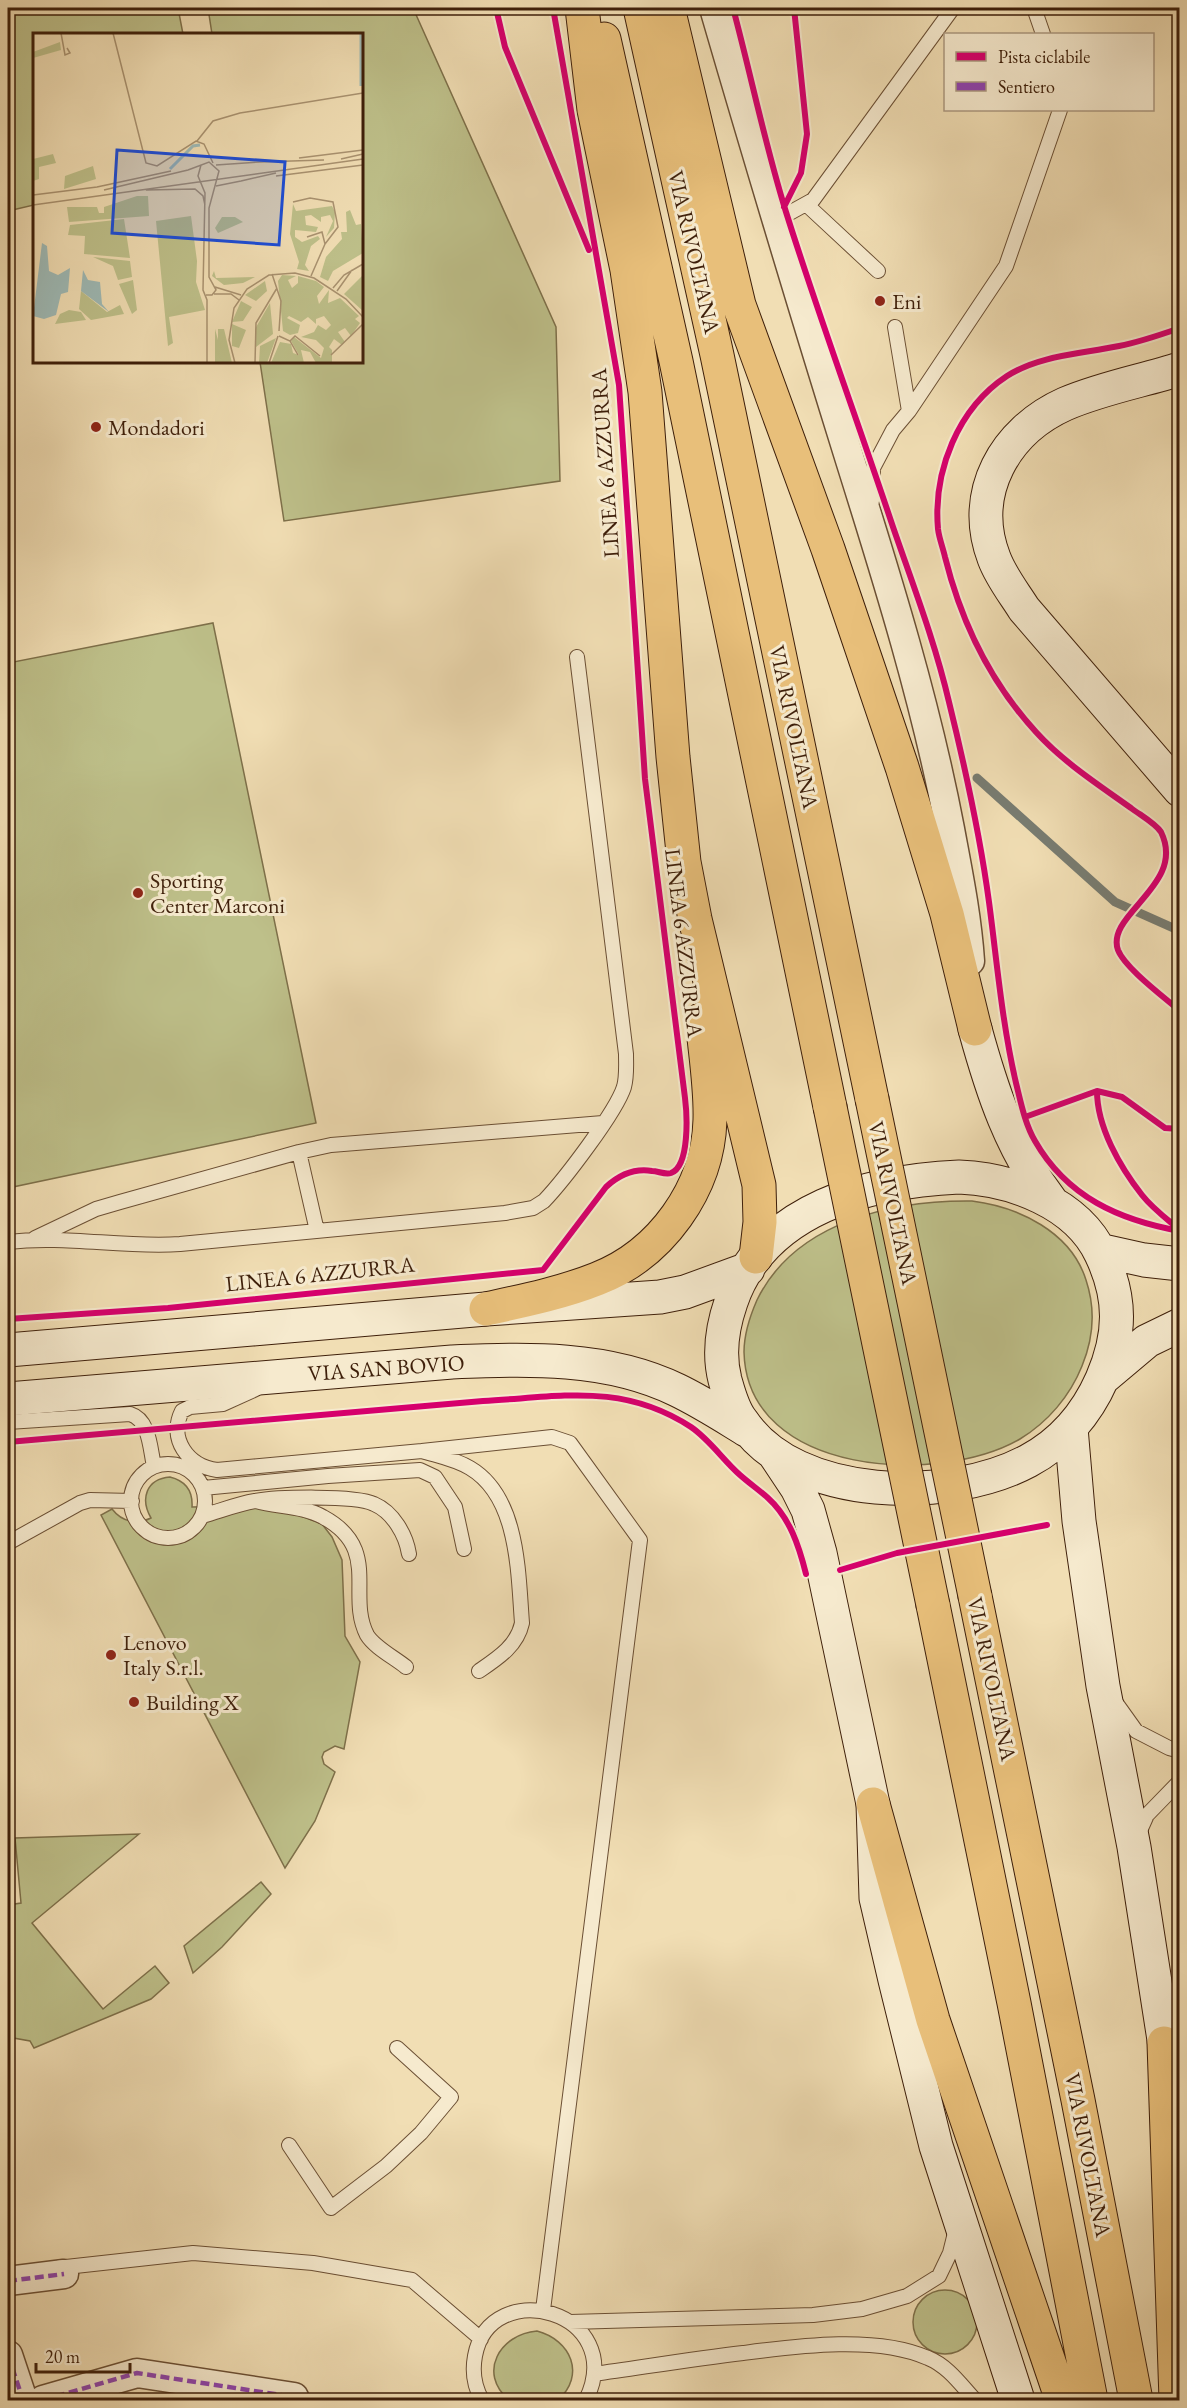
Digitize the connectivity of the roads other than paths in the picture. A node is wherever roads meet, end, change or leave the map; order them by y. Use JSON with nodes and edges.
{"nodes":[{"id":1,"x":582,"y":8,"type":"edge"},
{"id":2,"x":597,"y":8,"type":"edge"},
{"id":3,"x":640,"y":8,"type":"edge"},
{"id":4,"x":668,"y":8,"type":"edge"},
{"id":5,"x":714,"y":8,"type":"edge"},
{"id":6,"x":953,"y":8,"type":"edge"},
{"id":7,"x":1034,"y":8,"type":"edge"},
{"id":8,"x":1043,"y":33,"type":"edge"},
{"id":9,"x":1060,"y":111,"type":"edge"},
{"id":10,"x":807,"y":205,"type":"junction"},
{"id":11,"x":775,"y":221,"type":"junction"},
{"id":12,"x":878,"y":271,"type":"dead end"},
{"id":13,"x":895,"y":327,"type":"dead end"},
{"id":14,"x":1169,"y":372,"type":"edge"},
{"id":15,"x":909,"y":411,"type":"junction"},
{"id":16,"x":871,"y":527,"type":"junction"},
{"id":17,"x":577,"y":657,"type":"dead end"},
{"id":18,"x":1179,"y":790,"type":"edge"},
{"id":19,"x":695,"y":919,"type":"junction"},
{"id":20,"x":975,"y":1029,"type":"junction"},
{"id":21,"x":603,"y":1123,"type":"junction"},
{"id":22,"x":299,"y":1152,"type":"junction"},
{"id":23,"x":1056,"y":1207,"type":"junction"},
{"id":24,"x":317,"y":1231,"type":"junction"},
{"id":25,"x":33,"y":1239,"type":"junction"},
{"id":26,"x":8,"y":1242,"type":"edge"},
{"id":27,"x":1099,"y":1250,"type":"junction"},
{"id":28,"x":752,"y":1263,"type":"junction"},
{"id":29,"x":1179,"y":1264,"type":"edge"},
{"id":30,"x":486,"y":1309,"type":"junction"},
{"id":31,"x":1179,"y":1325,"type":"edge"},
{"id":32,"x":8,"y":1350,"type":"edge"},
{"id":33,"x":284,"y":1376,"type":"junction"},
{"id":34,"x":1102,"y":1379,"type":"junction"},
{"id":35,"x":8,"y":1399,"type":"edge"},
{"id":36,"x":8,"y":1422,"type":"edge"},
{"id":37,"x":1071,"y":1428,"type":"junction"},
{"id":38,"x":761,"y":1442,"type":"junction"},
{"id":39,"x":422,"y":1451,"type":"junction"},
{"id":40,"x":154,"y":1466,"type":"junction"},
{"id":41,"x":203,"y":1488,"type":"junction"},
{"id":42,"x":132,"y":1501,"type":"junction"},
{"id":43,"x":256,"y":1501,"type":"junction"},
{"id":44,"x":202,"y":1516,"type":"junction"},
{"id":45,"x":8,"y":1543,"type":"edge"},
{"id":46,"x":464,"y":1549,"type":"dead end"},
{"id":47,"x":409,"y":1554,"type":"dead end"},
{"id":48,"x":406,"y":1667,"type":"dead end"},
{"id":49,"x":479,"y":1671,"type":"dead end"},
{"id":50,"x":1103,"y":1686,"type":"junction"},
{"id":51,"x":1179,"y":1751,"type":"edge"},
{"id":52,"x":1179,"y":1781,"type":"edge"},
{"id":53,"x":873,"y":1804,"type":"junction"},
{"id":54,"x":1134,"y":1847,"type":"junction"},
{"id":55,"x":1164,"y":2043,"type":"junction"},
{"id":56,"x":397,"y":2048,"type":"dead end"},
{"id":57,"x":1179,"y":2142,"type":"edge"},
{"id":58,"x":289,"y":2145,"type":"dead end"},
{"id":59,"x":958,"y":2210,"type":"junction"},
{"id":60,"x":64,"y":2274,"type":"dead end"},
{"id":61,"x":8,"y":2276,"type":"edge"},
{"id":62,"x":8,"y":2281,"type":"edge"},
{"id":63,"x":543,"y":2310,"type":"junction"},
{"id":64,"x":570,"y":2322,"type":"junction"},
{"id":65,"x":482,"y":2338,"type":"junction"},
{"id":66,"x":8,"y":2355,"type":"edge"},
{"id":67,"x":594,"y":2374,"type":"junction"},
{"id":68,"x":294,"y":2397,"type":"dead end"},
{"id":69,"x":23,"y":2400,"type":"edge"},
{"id":70,"x":42,"y":2400,"type":"edge"},
{"id":71,"x":482,"y":2400,"type":"edge"},
{"id":72,"x":586,"y":2400,"type":"edge"},
{"id":73,"x":975,"y":2400,"type":"edge"},
{"id":74,"x":1018,"y":2400,"type":"edge"},
{"id":75,"x":1062,"y":2400,"type":"edge"},
{"id":76,"x":1091,"y":2400,"type":"edge"},
{"id":77,"x":1136,"y":2400,"type":"edge"},
{"id":78,"x":1176,"y":2400,"type":"edge"}],
"edges":[{"from":1,"to":19,"type":"highway"},
{"from":2,"to":76,"type":"highway","name":"VIA RIVOLTANA","bridge":true},
{"from":3,"to":77,"type":"highway","name":"VIA RIVOLTANA","bridge":true},
{"from":4,"to":20,"type":"highway"},
{"from":5,"to":11,"type":"street"},
{"from":6,"to":10,"type":"lane"},
{"from":7,"to":8,"type":"lane"},
{"from":9,"to":15,"type":"lane"},
{"from":10,"to":11,"type":"lane"},
{"from":10,"to":12,"type":"lane"},
{"from":11,"to":16,"type":"street"},
{"from":13,"to":15,"type":"lane"},
{"from":14,"to":18,"type":"main road"},
{"from":15,"to":16,"type":"lane"},
{"from":16,"to":20,"type":"street"},
{"from":17,"to":21,"type":"lane"},
{"from":19,"to":28,"type":"highway"},
{"from":19,"to":30,"type":"highway"},
{"from":20,"to":23,"type":"main road"},
{"from":21,"to":22,"type":"lane"},
{"from":21,"to":24,"type":"lane"},
{"from":22,"to":24,"type":"lane"},
{"from":22,"to":25,"type":"lane"},
{"from":23,"to":27,"type":"main road"},
{"from":23,"to":28,"type":"main road"},
{"from":24,"to":25,"type":"lane"},
{"from":25,"to":26,"type":"lane"},
{"from":27,"to":29,"type":"main road"},
{"from":27,"to":34,"type":"main road"},
{"from":28,"to":30,"type":"main road"},
{"from":28,"to":38,"type":"main road"},
{"from":30,"to":32,"type":"main road"},
{"from":31,"to":34,"type":"main road"},
{"from":33,"to":35,"type":"main road","name":"VIA SAN BOVIO"},
{"from":33,"to":38,"type":"main road","name":"VIA SAN BOVIO"},
{"from":33,"to":39,"type":"lane"},
{"from":34,"to":37,"type":"main road","name":"VIA SAN BOVIO"},
{"from":36,"to":40,"type":"lane"},
{"from":37,"to":38,"type":"main road","name":"VIA SAN BOVIO"},
{"from":37,"to":50,"type":"main road"},
{"from":38,"to":53,"type":"main road"},
{"from":39,"to":49,"type":"lane"},
{"from":39,"to":63,"type":"lane"},
{"from":40,"to":41,"type":"lane"},
{"from":40,"to":42,"type":"lane"},
{"from":41,"to":44,"type":"lane"},
{"from":41,"to":46,"type":"lane"},
{"from":42,"to":44,"type":"lane"},
{"from":42,"to":45,"type":"lane"},
{"from":43,"to":44,"type":"lane"},
{"from":43,"to":47,"type":"lane"},
{"from":43,"to":48,"type":"lane"},
{"from":50,"to":51,"type":"lane"},
{"from":50,"to":54,"type":"main road"},
{"from":52,"to":54,"type":"lane"},
{"from":53,"to":59,"type":"main road"},
{"from":53,"to":75,"type":"highway"},
{"from":54,"to":55,"type":"main road"},
{"from":55,"to":57,"type":"main road"},
{"from":55,"to":78,"type":"highway"},
{"from":56,"to":58,"type":"lane"},
{"from":59,"to":64,"type":"lane"},
{"from":59,"to":74,"type":"main road"},
{"from":60,"to":62,"type":"street"},
{"from":61,"to":65,"type":"lane"},
{"from":63,"to":64,"type":"lane"},
{"from":63,"to":65,"type":"lane"},
{"from":64,"to":67,"type":"lane"},
{"from":65,"to":71,"type":"lane"},
{"from":66,"to":69,"type":"street"},
{"from":67,"to":72,"type":"lane"},
{"from":67,"to":73,"type":"lane"},
{"from":68,"to":70,"type":"street"}]}
